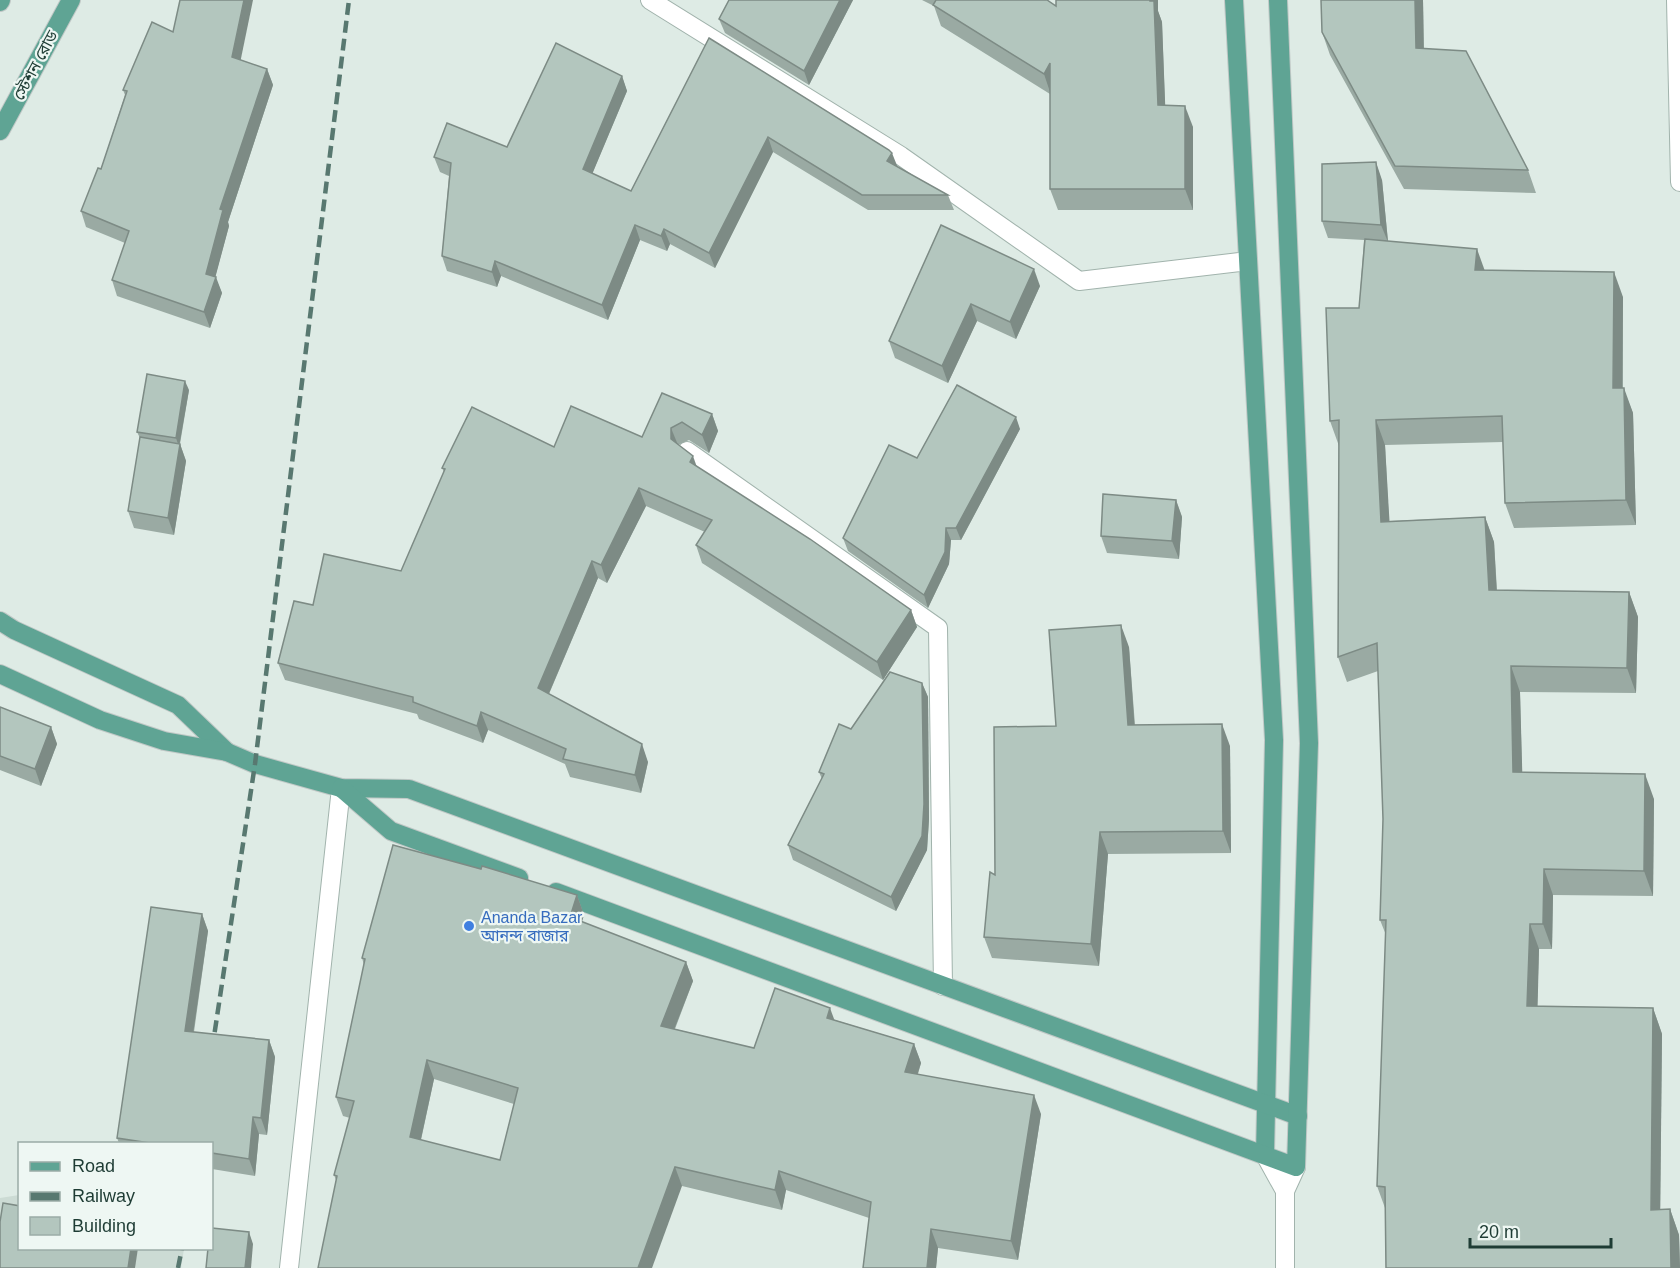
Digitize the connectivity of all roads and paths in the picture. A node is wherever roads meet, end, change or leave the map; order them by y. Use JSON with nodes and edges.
{"nodes":[{"id":1,"x":71,"y":0,"type":"edge"},
{"id":2,"x":650,"y":0,"type":"edge"},
{"id":3,"x":1234,"y":0,"type":"edge"},
{"id":4,"x":1278,"y":0,"type":"edge"},
{"id":5,"x":1676,"y":0,"type":"edge"},
{"id":6,"x":0,"y":131,"type":"edge"},
{"id":7,"x":1680,"y":182,"type":"edge"},
{"id":8,"x":1248,"y":261,"type":"junction"},
{"id":9,"x":687,"y":451,"type":"edge"},
{"id":10,"x":0,"y":621,"type":"edge"},
{"id":11,"x":0,"y":674,"type":"edge"},
{"id":12,"x":227,"y":752,"type":"junction"},
{"id":13,"x":341,"y":788,"type":"junction"},
{"id":14,"x":943,"y":986,"type":"junction"},
{"id":15,"x":1266,"y":1105,"type":"junction"},
{"id":16,"x":1298,"y":1116,"type":"junction"},
{"id":17,"x":1264,"y":1155,"type":"junction"},
{"id":18,"x":1296,"y":1167,"type":"junction"},
{"id":19,"x":1285,"y":1191,"type":"junction"},
{"id":20,"x":289,"y":1268,"type":"edge"},
{"id":21,"x":1285,"y":1268,"type":"edge"}],
"edges":[{"from":1,"to":6,"type":"main road","name":"স্টেশন রোড"},
{"from":2,"to":8,"type":"street"},
{"from":3,"to":8,"type":"main road"},
{"from":4,"to":16,"type":"main road"},
{"from":5,"to":7,"type":"street"},
{"from":8,"to":15,"type":"main road"},
{"from":9,"to":14,"type":"street"},
{"from":10,"to":12,"type":"main road"},
{"from":11,"to":12,"type":"main road"},
{"from":12,"to":13,"type":"main road"},
{"from":13,"to":14,"type":"main road"},
{"from":13,"to":17,"type":"main road"},
{"from":13,"to":20,"type":"street"},
{"from":14,"to":15,"type":"main road"},
{"from":15,"to":16,"type":"main road"},
{"from":15,"to":17,"type":"main road"},
{"from":16,"to":18,"type":"main road"},
{"from":17,"to":18,"type":"main road"},
{"from":17,"to":19,"type":"street"},
{"from":18,"to":19,"type":"street"},
{"from":19,"to":21,"type":"street"}]}
